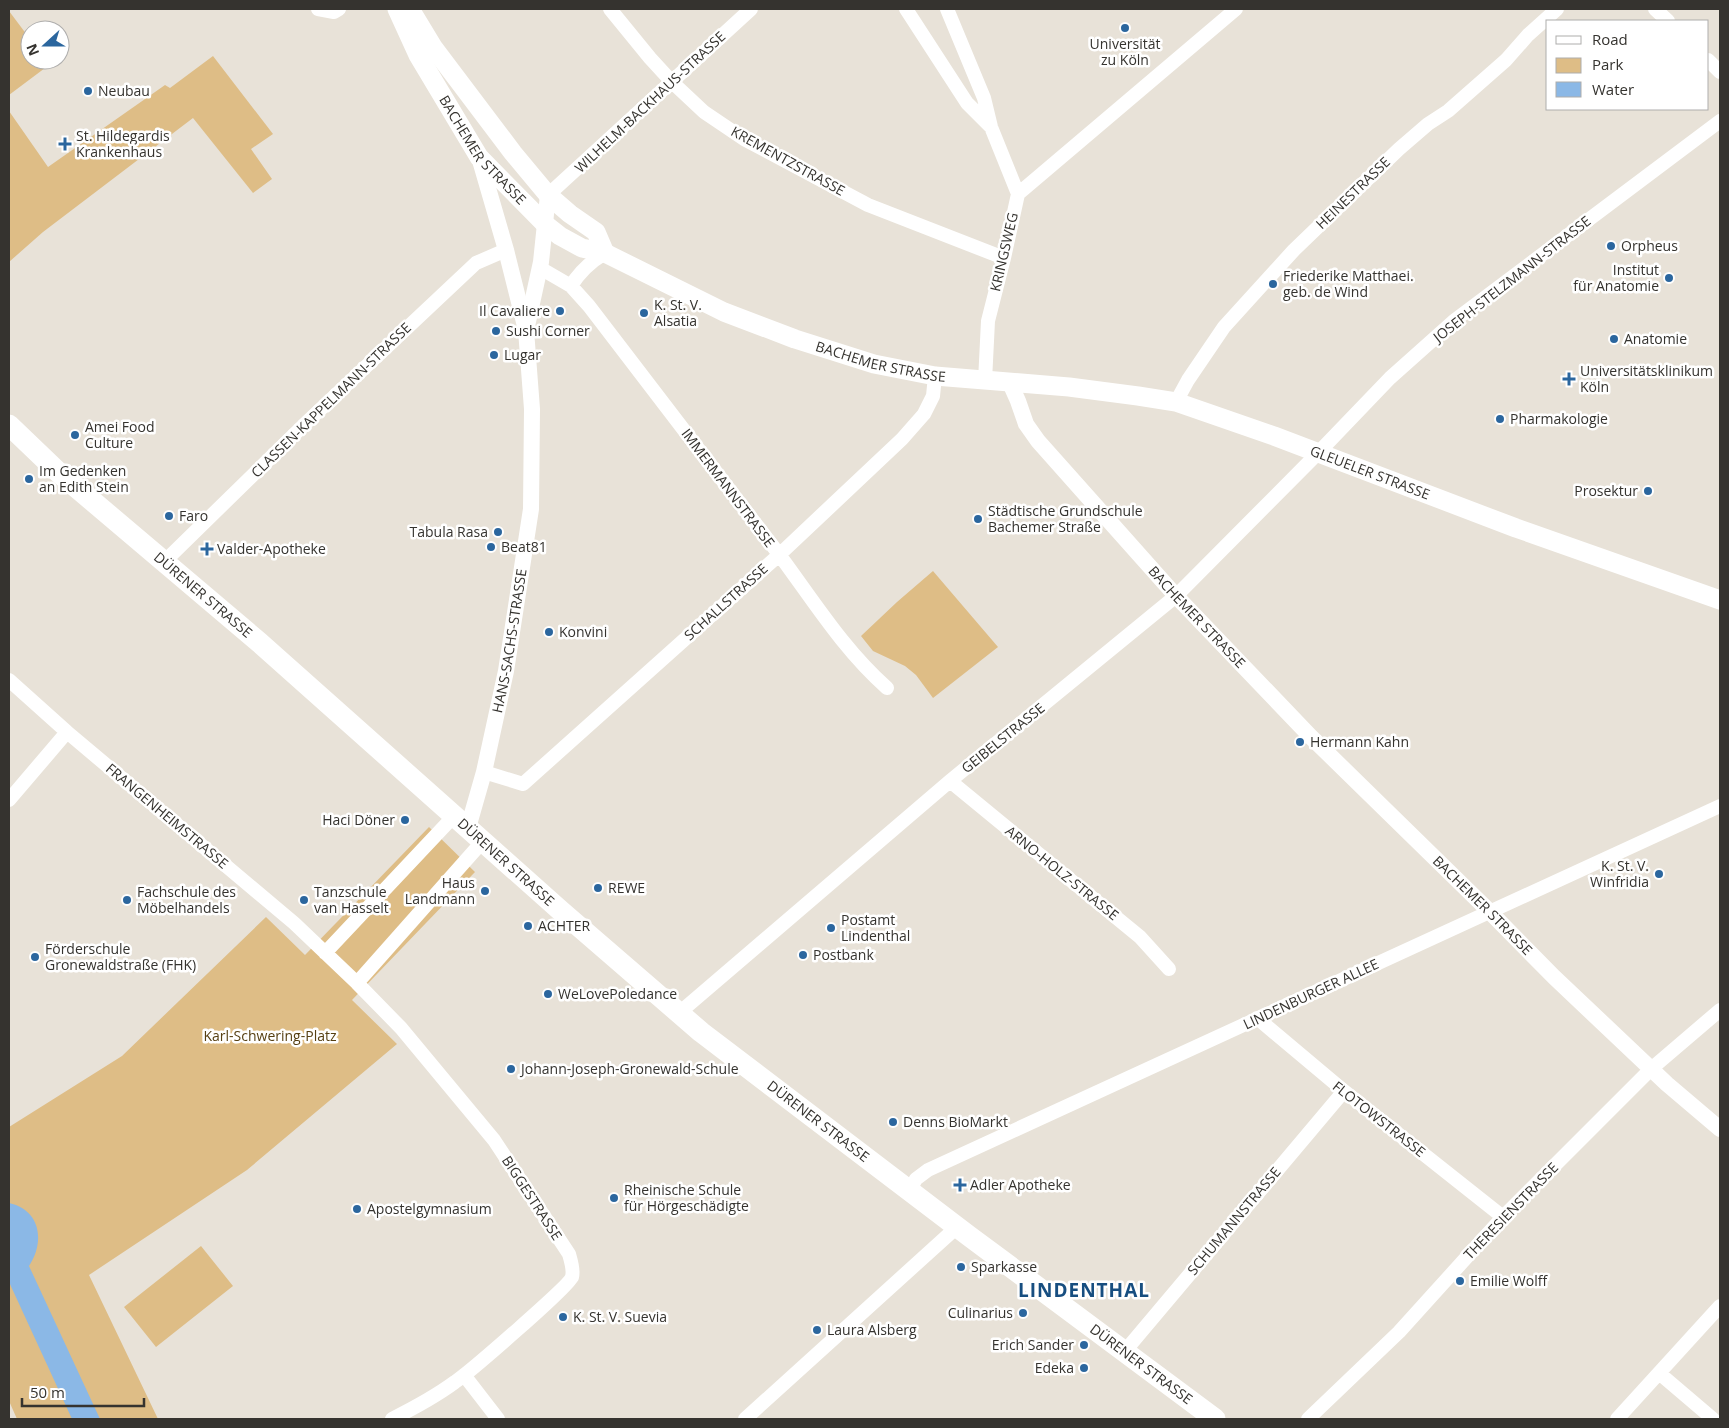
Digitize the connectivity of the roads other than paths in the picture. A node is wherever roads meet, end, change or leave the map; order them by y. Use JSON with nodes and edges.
{"nodes":[{"id":1,"x":318,"y":9,"type":"edge"},
{"id":2,"x":339,"y":9,"type":"edge"},
{"id":3,"x":397,"y":9,"type":"edge"},
{"id":4,"x":410,"y":9,"type":"edge"},
{"id":5,"x":610,"y":9,"type":"edge"},
{"id":6,"x":751,"y":9,"type":"edge"},
{"id":7,"x":906,"y":9,"type":"edge"},
{"id":8,"x":947,"y":9,"type":"edge"},
{"id":9,"x":1236,"y":9,"type":"edge"},
{"id":10,"x":1557,"y":9,"type":"edge"},
{"id":11,"x":1655,"y":9,"type":"edge"},
{"id":12,"x":1667,"y":20,"type":"edge"},
{"id":13,"x":1709,"y":61,"type":"edge"},
{"id":14,"x":1720,"y":72,"type":"edge"},
{"id":15,"x":672,"y":82,"type":"junction"},
{"id":16,"x":1720,"y":120,"type":"edge"},
{"id":17,"x":991,"y":128,"type":"junction"},
{"id":18,"x":478,"y":157,"type":"junction"},
{"id":19,"x":1018,"y":194,"type":"junction"},
{"id":20,"x":548,"y":195,"type":"junction"},
{"id":21,"x":546,"y":225,"type":"junction"},
{"id":22,"x":506,"y":250,"type":"junction"},
{"id":23,"x":606,"y":252,"type":"junction"},
{"id":24,"x":1004,"y":258,"type":"junction"},
{"id":25,"x":540,"y":268,"type":"junction"},
{"id":26,"x":571,"y":286,"type":"junction"},
{"id":27,"x":526,"y":330,"type":"junction"},
{"id":28,"x":935,"y":376,"type":"junction"},
{"id":29,"x":985,"y":381,"type":"junction"},
{"id":30,"x":1010,"y":382,"type":"junction"},
{"id":31,"x":1176,"y":402,"type":"junction"},
{"id":32,"x":9,"y":425,"type":"edge"},
{"id":33,"x":1318,"y":453,"type":"junction"},
{"id":34,"x":779,"y":555,"type":"junction"},
{"id":35,"x":164,"y":562,"type":"junction"},
{"id":36,"x":1176,"y":596,"type":"junction"},
{"id":37,"x":1720,"y":600,"type":"edge"},
{"id":38,"x":9,"y":680,"type":"edge"},
{"id":39,"x":887,"y":688,"type":"dead end"},
{"id":40,"x":67,"y":732,"type":"junction"},
{"id":41,"x":484,"y":772,"type":"junction"},
{"id":42,"x":950,"y":782,"type":"junction"},
{"id":43,"x":9,"y":800,"type":"edge"},
{"id":44,"x":1720,"y":806,"type":"edge"},
{"id":45,"x":468,"y":828,"type":"junction"},
{"id":46,"x":1490,"y":912,"type":"junction"},
{"id":47,"x":325,"y":953,"type":"junction"},
{"id":48,"x":1169,"y":969,"type":"dead end"},
{"id":49,"x":357,"y":983,"type":"junction"},
{"id":50,"x":1720,"y":1010,"type":"edge"},
{"id":51,"x":679,"y":1013,"type":"junction"},
{"id":52,"x":1257,"y":1018,"type":"junction"},
{"id":53,"x":1651,"y":1069,"type":"junction"},
{"id":54,"x":1344,"y":1091,"type":"junction"},
{"id":55,"x":1720,"y":1129,"type":"edge"},
{"id":56,"x":909,"y":1191,"type":"junction"},
{"id":57,"x":1503,"y":1217,"type":"junction"},
{"id":58,"x":957,"y":1227,"type":"junction"},
{"id":59,"x":1720,"y":1306,"type":"edge"},
{"id":60,"x":1125,"y":1351,"type":"junction"},
{"id":61,"x":1659,"y":1373,"type":"junction"},
{"id":62,"x":464,"y":1375,"type":"junction"},
{"id":63,"x":392,"y":1419,"type":"edge"},
{"id":64,"x":498,"y":1419,"type":"edge"},
{"id":65,"x":745,"y":1419,"type":"edge"},
{"id":66,"x":1215,"y":1419,"type":"edge"},
{"id":67,"x":1308,"y":1419,"type":"edge"},
{"id":68,"x":1617,"y":1419,"type":"edge"},
{"id":69,"x":1712,"y":1419,"type":"edge"}],
"edges":[{"from":1,"to":2,"type":"street"},
{"from":3,"to":18,"type":"main road","name":"BACHEMER STRASSE"},
{"from":4,"to":20,"type":"main road","name":"BACHEMER STRASSE"},
{"from":5,"to":15,"type":"street","name":"KREMENTZSTRASSE"},
{"from":6,"to":15,"type":"street","name":"WILHELM-BACKHAUS-STRASSE"},
{"from":7,"to":17,"type":"street","name":"KRINGSWEG"},
{"from":8,"to":17,"type":"street","name":"KRINGSWEG"},
{"from":9,"to":19,"type":"street"},
{"from":10,"to":31,"type":"street","name":"HEINESTRASSE"},
{"from":11,"to":12,"type":"street"},
{"from":13,"to":14,"type":"street"},
{"from":15,"to":20,"type":"street","name":"WILHELM-BACKHAUS-STRASSE"},
{"from":15,"to":24,"type":"street","name":"KREMENTZSTRASSE"},
{"from":16,"to":33,"type":"street","name":"JOSEPH-STELZMANN-STRASSE"},
{"from":17,"to":19,"type":"street","name":"KRINGSWEG"},
{"from":18,"to":21,"type":"main road","name":"BACHEMER STRASSE"},
{"from":18,"to":22,"type":"street","name":"HANS-SACHS-STRASSE"},
{"from":19,"to":24,"type":"street","name":"KRINGSWEG"},
{"from":20,"to":21,"type":"street","name":"HANS-SACHS-STRASSE"},
{"from":20,"to":23,"type":"main road","name":"BACHEMER STRASSE"},
{"from":21,"to":23,"type":"main road","name":"BACHEMER STRASSE"},
{"from":21,"to":25,"type":"street","name":"HANS-SACHS-STRASSE"},
{"from":22,"to":27,"type":"street","name":"HANS-SACHS-STRASSE"},
{"from":22,"to":35,"type":"street","name":"CLASSEN-KAPPELMANN-STRASSE"},
{"from":23,"to":26,"type":"street"},
{"from":23,"to":28,"type":"main road","name":"BACHEMER STRASSE"},
{"from":24,"to":29,"type":"street","name":"KRINGSWEG"},
{"from":25,"to":26,"type":"street","name":"IMMERMANNSTRASSE"},
{"from":25,"to":27,"type":"street","name":"HANS-SACHS-STRASSE"},
{"from":26,"to":34,"type":"street","name":"IMMERMANNSTRASSE"},
{"from":27,"to":41,"type":"street","name":"HANS-SACHS-STRASSE"},
{"from":28,"to":29,"type":"main road","name":"BACHEMER STRASSE"},
{"from":28,"to":34,"type":"street","name":"SCHALLSTRASSE"},
{"from":29,"to":30,"type":"main road","name":"BACHEMER STRASSE"},
{"from":30,"to":31,"type":"main road","name":"GLEUELER STRASSE"},
{"from":30,"to":36,"type":"street","name":"BACHEMER STRASSE"},
{"from":31,"to":33,"type":"main road","name":"GLEUELER STRASSE"},
{"from":32,"to":35,"type":"main road","name":"DÜRENER STRASSE"},
{"from":33,"to":36,"type":"street","name":"GEIBELSTRASSE"},
{"from":33,"to":37,"type":"main road","name":"GLEUELER STRASSE"},
{"from":34,"to":39,"type":"street","name":"IMMERMANNSTRASSE"},
{"from":34,"to":41,"type":"street","name":"SCHALLSTRASSE"},
{"from":35,"to":45,"type":"main road","name":"DÜRENER STRASSE"},
{"from":36,"to":42,"type":"street","name":"GEIBELSTRASSE"},
{"from":36,"to":46,"type":"street","name":"BACHEMER STRASSE"},
{"from":38,"to":40,"type":"street","name":"FRANGENHEIMSTRASSE"},
{"from":40,"to":43,"type":"street"},
{"from":40,"to":47,"type":"street","name":"FRANGENHEIMSTRASSE"},
{"from":41,"to":45,"type":"street","name":"HANS-SACHS-STRASSE"},
{"from":42,"to":48,"type":"street","name":"ARNO-HOLZ-STRASSE"},
{"from":42,"to":51,"type":"street","name":"GEIBELSTRASSE"},
{"from":44,"to":46,"type":"street","name":"LINDENBURGER ALLEE"},
{"from":45,"to":47,"type":"street"},
{"from":45,"to":49,"type":"street"},
{"from":45,"to":51,"type":"main road","name":"DÜRENER STRASSE"},
{"from":46,"to":52,"type":"street","name":"LINDENBURGER ALLEE"},
{"from":46,"to":53,"type":"street","name":"BACHEMER STRASSE"},
{"from":47,"to":49,"type":"street","name":"BIGGESTRASSE"},
{"from":49,"to":62,"type":"street","name":"BIGGESTRASSE"},
{"from":50,"to":53,"type":"street","name":"THERESIENSTRASSE"},
{"from":51,"to":56,"type":"main road","name":"DÜRENER STRASSE"},
{"from":52,"to":54,"type":"street","name":"FLOTOWSTRASSE"},
{"from":52,"to":56,"type":"street","name":"LINDENBURGER ALLEE"},
{"from":53,"to":55,"type":"street","name":"BACHEMER STRASSE"},
{"from":53,"to":57,"type":"street","name":"THERESIENSTRASSE"},
{"from":54,"to":57,"type":"street","name":"FLOTOWSTRASSE"},
{"from":54,"to":60,"type":"street","name":"SCHUMANNSTRASSE"},
{"from":56,"to":58,"type":"main road","name":"DÜRENER STRASSE"},
{"from":57,"to":67,"type":"street","name":"THERESIENSTRASSE"},
{"from":58,"to":60,"type":"main road","name":"DÜRENER STRASSE"},
{"from":58,"to":65,"type":"street"},
{"from":59,"to":61,"type":"street"},
{"from":60,"to":66,"type":"main road","name":"DÜRENER STRASSE"},
{"from":61,"to":68,"type":"street"},
{"from":61,"to":69,"type":"street"},
{"from":62,"to":63,"type":"street","name":"BIGGESTRASSE"},
{"from":62,"to":64,"type":"street"}]}
